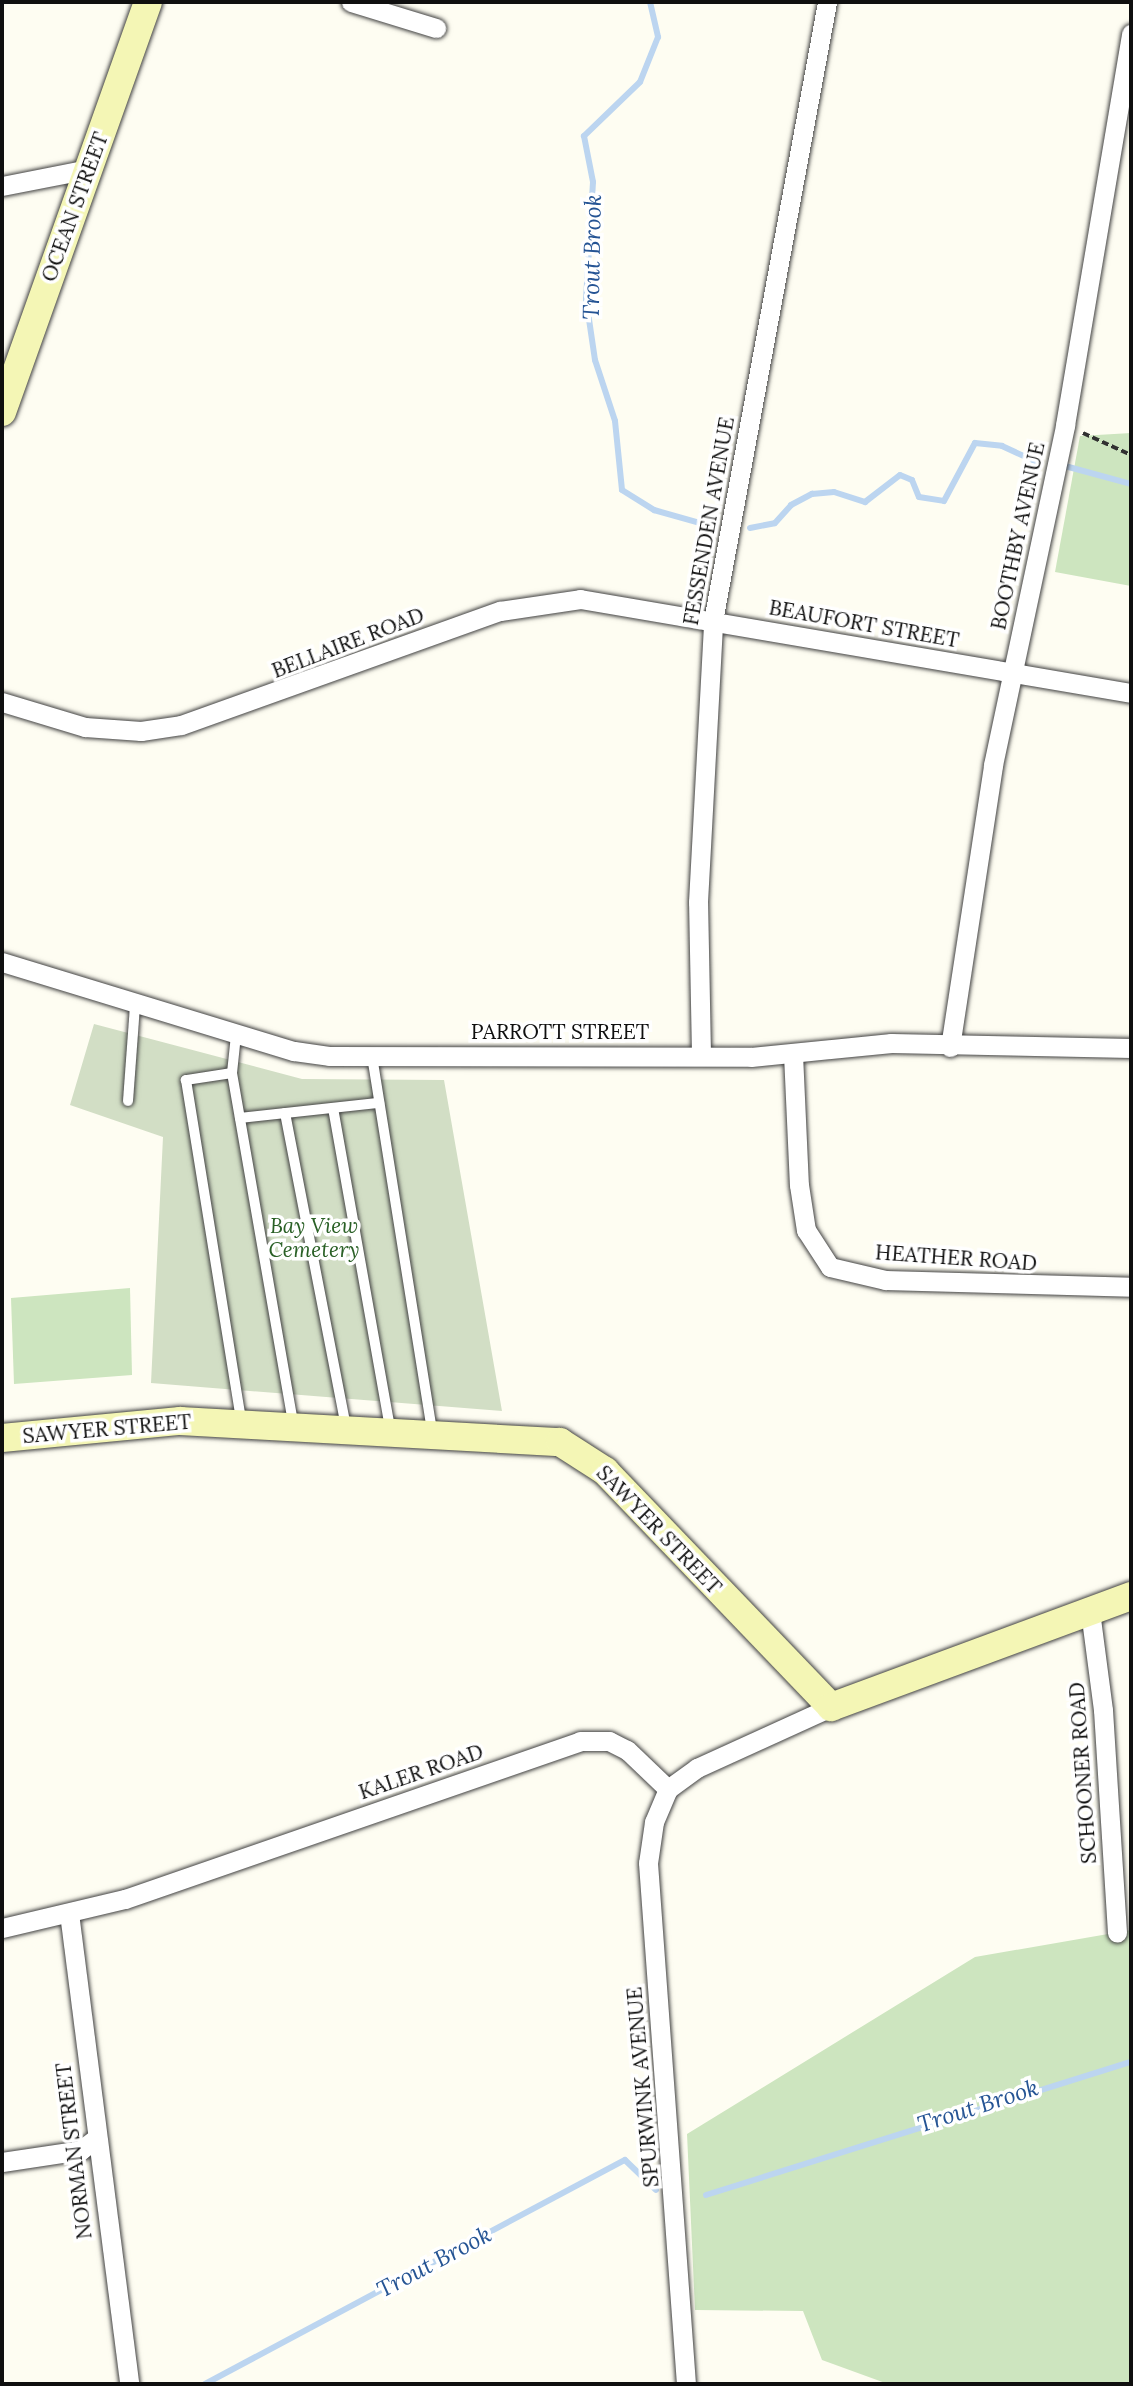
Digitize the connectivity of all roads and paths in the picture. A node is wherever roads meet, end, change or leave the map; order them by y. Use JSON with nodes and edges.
{"nodes":[{"id":1,"x":148,"y":2,"type":"edge"},
{"id":2,"x":351,"y":2,"type":"edge"},
{"id":3,"x":827,"y":2,"type":"edge"},
{"id":4,"x":436,"y":28,"type":"dead end"},
{"id":5,"x":1131,"y":34,"type":"edge"},
{"id":6,"x":89,"y":169,"type":"junction"},
{"id":7,"x":2,"y":186,"type":"edge"},
{"id":8,"x":2,"y":412,"type":"edge"},
{"id":9,"x":1065,"y":425,"type":"junction"},
{"id":10,"x":1130,"y":454,"type":"edge"},
{"id":11,"x":713,"y":621,"type":"junction"},
{"id":12,"x":1012,"y":675,"type":"junction"},
{"id":13,"x":1131,"y":694,"type":"edge"},
{"id":14,"x":2,"y":702,"type":"edge"},
{"id":15,"x":2,"y":962,"type":"edge"},
{"id":16,"x":135,"y":1005,"type":"junction"},
{"id":17,"x":236,"y":1035,"type":"junction"},
{"id":18,"x":950,"y":1047,"type":"junction"},
{"id":19,"x":1131,"y":1048,"type":"edge"},
{"id":20,"x":793,"y":1054,"type":"junction"},
{"id":21,"x":701,"y":1055,"type":"junction"},
{"id":22,"x":372,"y":1056,"type":"junction"},
{"id":23,"x":232,"y":1073,"type":"junction"},
{"id":24,"x":128,"y":1101,"type":"dead end"},
{"id":25,"x":379,"y":1103,"type":"junction"},
{"id":26,"x":333,"y":1108,"type":"junction"},
{"id":27,"x":285,"y":1113,"type":"junction"},
{"id":28,"x":240,"y":1118,"type":"junction"},
{"id":29,"x":1131,"y":1287,"type":"edge"},
{"id":30,"x":241,"y":1421,"type":"junction"},
{"id":31,"x":293,"y":1423,"type":"junction"},
{"id":32,"x":346,"y":1427,"type":"junction"},
{"id":33,"x":390,"y":1429,"type":"junction"},
{"id":34,"x":432,"y":1431,"type":"junction"},
{"id":35,"x":2,"y":1438,"type":"edge"},
{"id":36,"x":1131,"y":1596,"type":"edge"},
{"id":37,"x":1090,"y":1611,"type":"junction"},
{"id":38,"x":831,"y":1707,"type":"junction"},
{"id":39,"x":667,"y":1789,"type":"junction"},
{"id":40,"x":69,"y":1913,"type":"junction"},
{"id":41,"x":2,"y":1928,"type":"edge"},
{"id":42,"x":1117,"y":1933,"type":"dead end"},
{"id":43,"x":95,"y":2140,"type":"junction"},
{"id":44,"x":2,"y":2162,"type":"edge"},
{"id":45,"x":129,"y":2384,"type":"edge"},
{"id":46,"x":686,"y":2384,"type":"edge"}],
"edges":[{"from":1,"to":6,"type":"street","name":"OCEAN STREET"},
{"from":2,"to":4,"type":"street"},
{"from":3,"to":11,"type":"street","name":"FESSENDEN AVENUE"},
{"from":5,"to":9,"type":"street","name":"BOOTHBY AVENUE"},
{"from":6,"to":7,"type":"street"},
{"from":6,"to":8,"type":"street","name":"OCEAN STREET"},
{"from":9,"to":10,"type":"path"},
{"from":9,"to":12,"type":"street","name":"BOOTHBY AVENUE"},
{"from":11,"to":12,"type":"street","name":"BEAUFORT STREET"},
{"from":11,"to":14,"type":"street","name":"BELLAIRE ROAD"},
{"from":11,"to":21,"type":"street","name":"FESSENDEN AVENUE"},
{"from":12,"to":13,"type":"street","name":"BEAUFORT STREET"},
{"from":12,"to":18,"type":"street","name":"BOOTHBY AVENUE"},
{"from":15,"to":16,"type":"street","name":"PARROTT STREET"},
{"from":16,"to":17,"type":"street","name":"PARROTT STREET"},
{"from":16,"to":24,"type":"lane"},
{"from":17,"to":22,"type":"street","name":"PARROTT STREET"},
{"from":17,"to":23,"type":"lane"},
{"from":18,"to":19,"type":"street","name":"PARROTT STREET"},
{"from":18,"to":20,"type":"street","name":"PARROTT STREET"},
{"from":20,"to":21,"type":"street","name":"PARROTT STREET"},
{"from":20,"to":29,"type":"street","name":"HEATHER ROAD"},
{"from":21,"to":22,"type":"street","name":"PARROTT STREET"},
{"from":22,"to":25,"type":"lane"},
{"from":23,"to":28,"type":"lane"},
{"from":23,"to":30,"type":"lane"},
{"from":25,"to":26,"type":"lane"},
{"from":25,"to":34,"type":"lane"},
{"from":26,"to":27,"type":"lane"},
{"from":26,"to":33,"type":"lane"},
{"from":27,"to":28,"type":"lane"},
{"from":27,"to":32,"type":"lane"},
{"from":28,"to":31,"type":"lane"},
{"from":30,"to":31,"type":"street","name":"SAWYER STREET"},
{"from":30,"to":35,"type":"street","name":"SAWYER STREET"},
{"from":31,"to":32,"type":"street","name":"SAWYER STREET"},
{"from":32,"to":33,"type":"street","name":"SAWYER STREET"},
{"from":33,"to":34,"type":"street","name":"SAWYER STREET"},
{"from":34,"to":38,"type":"street","name":"SAWYER STREET"},
{"from":36,"to":37,"type":"street"},
{"from":37,"to":38,"type":"street"},
{"from":37,"to":42,"type":"street","name":"SCHOONER ROAD"},
{"from":38,"to":39,"type":"street"},
{"from":39,"to":40,"type":"street","name":"KALER ROAD"},
{"from":39,"to":46,"type":"street","name":"SPURWINK AVENUE"},
{"from":40,"to":41,"type":"street","name":"KALER ROAD"},
{"from":40,"to":43,"type":"street","name":"NORMAN STREET"},
{"from":43,"to":44,"type":"street"},
{"from":43,"to":45,"type":"street","name":"NORMAN STREET"}]}
